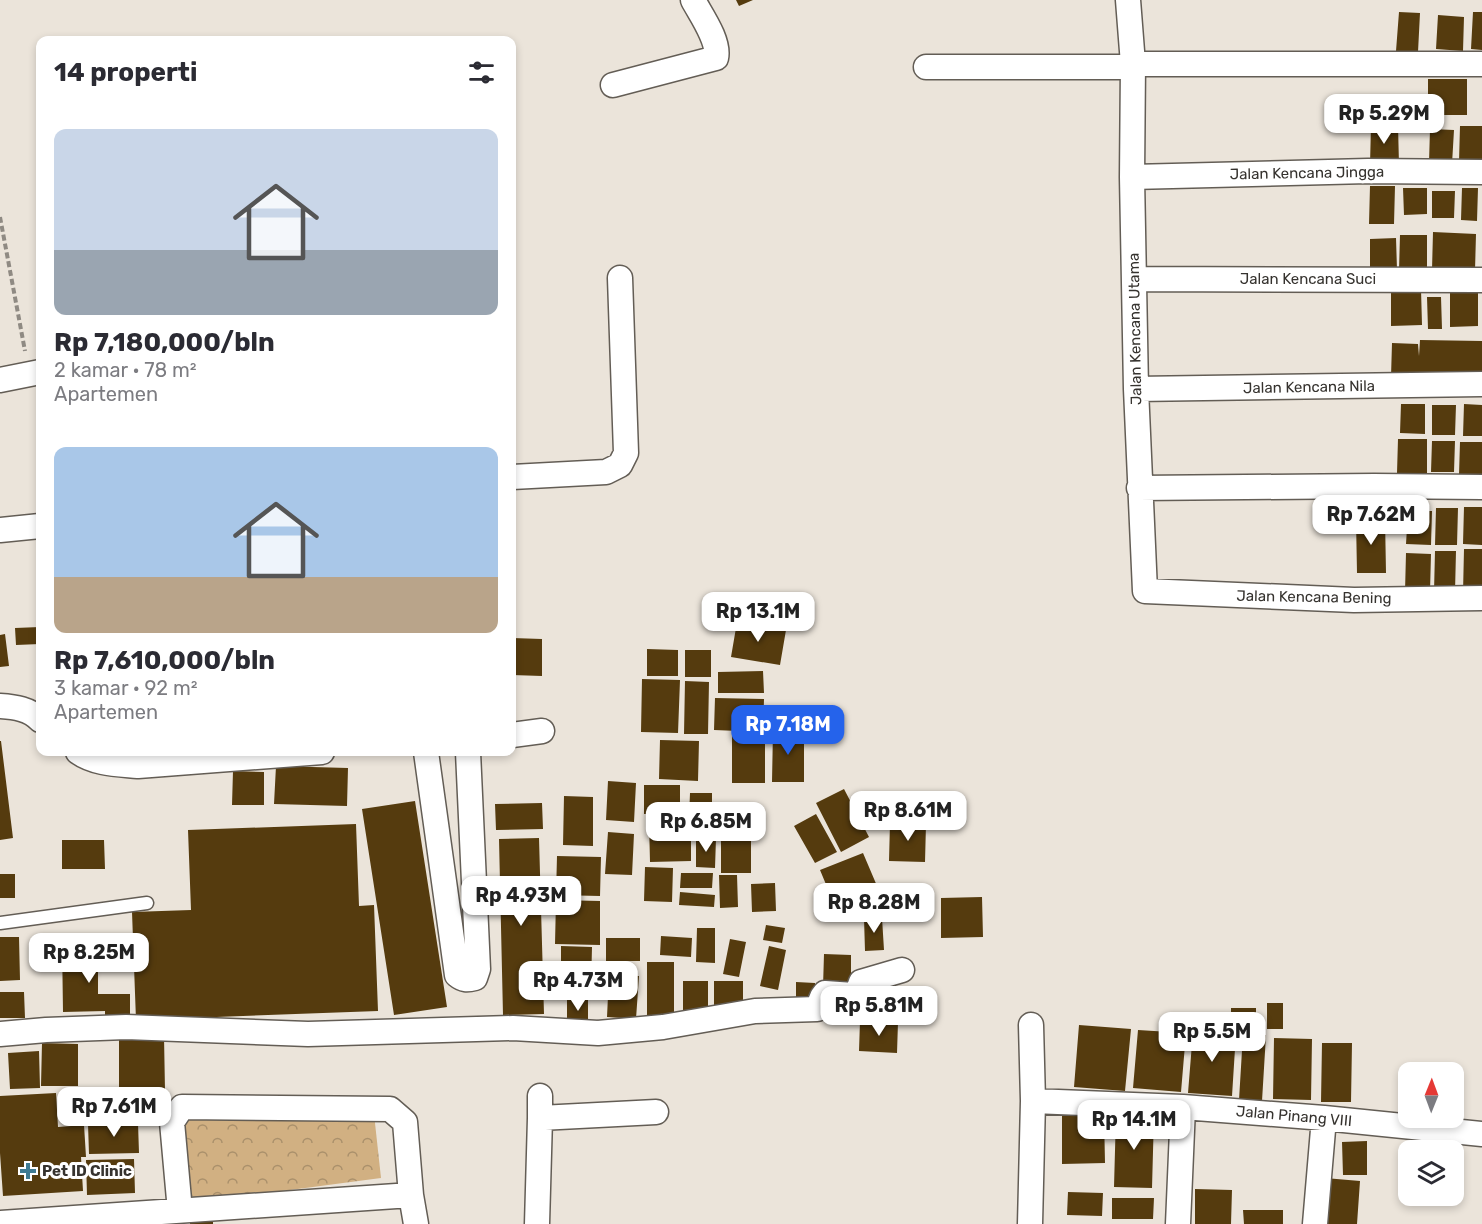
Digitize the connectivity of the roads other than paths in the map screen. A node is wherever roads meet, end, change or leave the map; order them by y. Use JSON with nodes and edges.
{"nodes":[{"id":1,"x":693,"y":0,"type":"edge"},
{"id":2,"x":1128,"y":0,"type":"edge"},
{"id":3,"x":1482,"y":63,"type":"edge"},
{"id":4,"x":1133,"y":64,"type":"junction"},
{"id":5,"x":926,"y":67,"type":"dead end"},
{"id":6,"x":613,"y":85,"type":"dead end"},
{"id":7,"x":1482,"y":172,"type":"edge"},
{"id":8,"x":1132,"y":177,"type":"junction"},
{"id":9,"x":620,"y":278,"type":"dead end"},
{"id":10,"x":1134,"y":279,"type":"junction"},
{"id":11,"x":1482,"y":280,"type":"edge"},
{"id":12,"x":35,"y":374,"type":"edge"},
{"id":13,"x":0,"y":380,"type":"edge"},
{"id":14,"x":1482,"y":384,"type":"edge"},
{"id":15,"x":1136,"y":389,"type":"junction"},
{"id":16,"x":516,"y":477,"type":"edge"},
{"id":17,"x":1482,"y":487,"type":"edge"},
{"id":18,"x":1139,"y":488,"type":"junction"},
{"id":19,"x":36,"y":526,"type":"edge"},
{"id":20,"x":0,"y":530,"type":"edge"},
{"id":21,"x":1146,"y":592,"type":"joint"},
{"id":22,"x":1482,"y":598,"type":"edge"},
{"id":23,"x":0,"y":706,"type":"edge"},
{"id":24,"x":36,"y":715,"type":"edge"},
{"id":25,"x":542,"y":731,"type":"dead end"},
{"id":26,"x":516,"y":734,"type":"edge"},
{"id":27,"x":84,"y":756,"type":"edge"},
{"id":28,"x":269,"y":756,"type":"edge"},
{"id":29,"x":427,"y":756,"type":"edge"},
{"id":30,"x":468,"y":756,"type":"edge"},
{"id":31,"x":147,"y":903,"type":"dead end"},
{"id":32,"x":0,"y":923,"type":"edge"},
{"id":33,"x":902,"y":970,"type":"dead end"},
{"id":34,"x":1031,"y":1025,"type":"dead end"},
{"id":35,"x":0,"y":1034,"type":"edge"},
{"id":36,"x":1033,"y":1101,"type":"junction"},
{"id":37,"x":1183,"y":1107,"type":"junction"},
{"id":38,"x":656,"y":1112,"type":"dead end"},
{"id":39,"x":1324,"y":1118,"type":"junction"},
{"id":40,"x":1482,"y":1134,"type":"edge"},
{"id":41,"x":411,"y":1195,"type":"junction"},
{"id":42,"x":180,"y":1211,"type":"junction"},
{"id":43,"x":0,"y":1223,"type":"edge"},
{"id":44,"x":416,"y":1224,"type":"edge"},
{"id":45,"x":537,"y":1224,"type":"edge"},
{"id":46,"x":1029,"y":1224,"type":"edge"},
{"id":47,"x":1178,"y":1224,"type":"edge"},
{"id":48,"x":1315,"y":1224,"type":"edge"}],
"edges":[{"from":1,"to":6,"type":"street"},
{"from":2,"to":4,"type":"street","name":"Jalan Kencana Utama"},
{"from":3,"to":4,"type":"street"},
{"from":4,"to":5,"type":"street"},
{"from":4,"to":8,"type":"street","name":"Jalan Kencana Utama"},
{"from":7,"to":8,"type":"street","name":"Jalan Kencana Jingga"},
{"from":8,"to":10,"type":"street","name":"Jalan Kencana Utama"},
{"from":9,"to":16,"type":"street"},
{"from":10,"to":11,"type":"street","name":"Jalan Kencana Suci"},
{"from":10,"to":15,"type":"street","name":"Jalan Kencana Utama"},
{"from":12,"to":13,"type":"street"},
{"from":14,"to":15,"type":"street","name":"Jalan Kencana Nila"},
{"from":15,"to":18,"type":"street","name":"Jalan Kencana Utama"},
{"from":17,"to":18,"type":"street"},
{"from":18,"to":21,"type":"street","name":"Jalan Kencana Utama"},
{"from":19,"to":20,"type":"street"},
{"from":21,"to":22,"type":"street","name":"Jalan Kencana Bening"},
{"from":23,"to":24,"type":"street"},
{"from":25,"to":26,"type":"street"},
{"from":27,"to":28,"type":"street"},
{"from":29,"to":30,"type":"street"},
{"from":31,"to":32,"type":"lane"},
{"from":33,"to":35,"type":"street"},
{"from":34,"to":36,"type":"street"},
{"from":36,"to":37,"type":"street","name":"Jalan Pinang VIII"},
{"from":36,"to":46,"type":"street"},
{"from":37,"to":39,"type":"street","name":"Jalan Pinang VIII"},
{"from":37,"to":47,"type":"street"},
{"from":38,"to":45,"type":"street"},
{"from":39,"to":40,"type":"street","name":"Jalan Pinang VIII"},
{"from":39,"to":48,"type":"street"},
{"from":41,"to":42,"type":"street"},
{"from":41,"to":42,"type":"street"},
{"from":41,"to":44,"type":"street"},
{"from":42,"to":43,"type":"street"}]}
